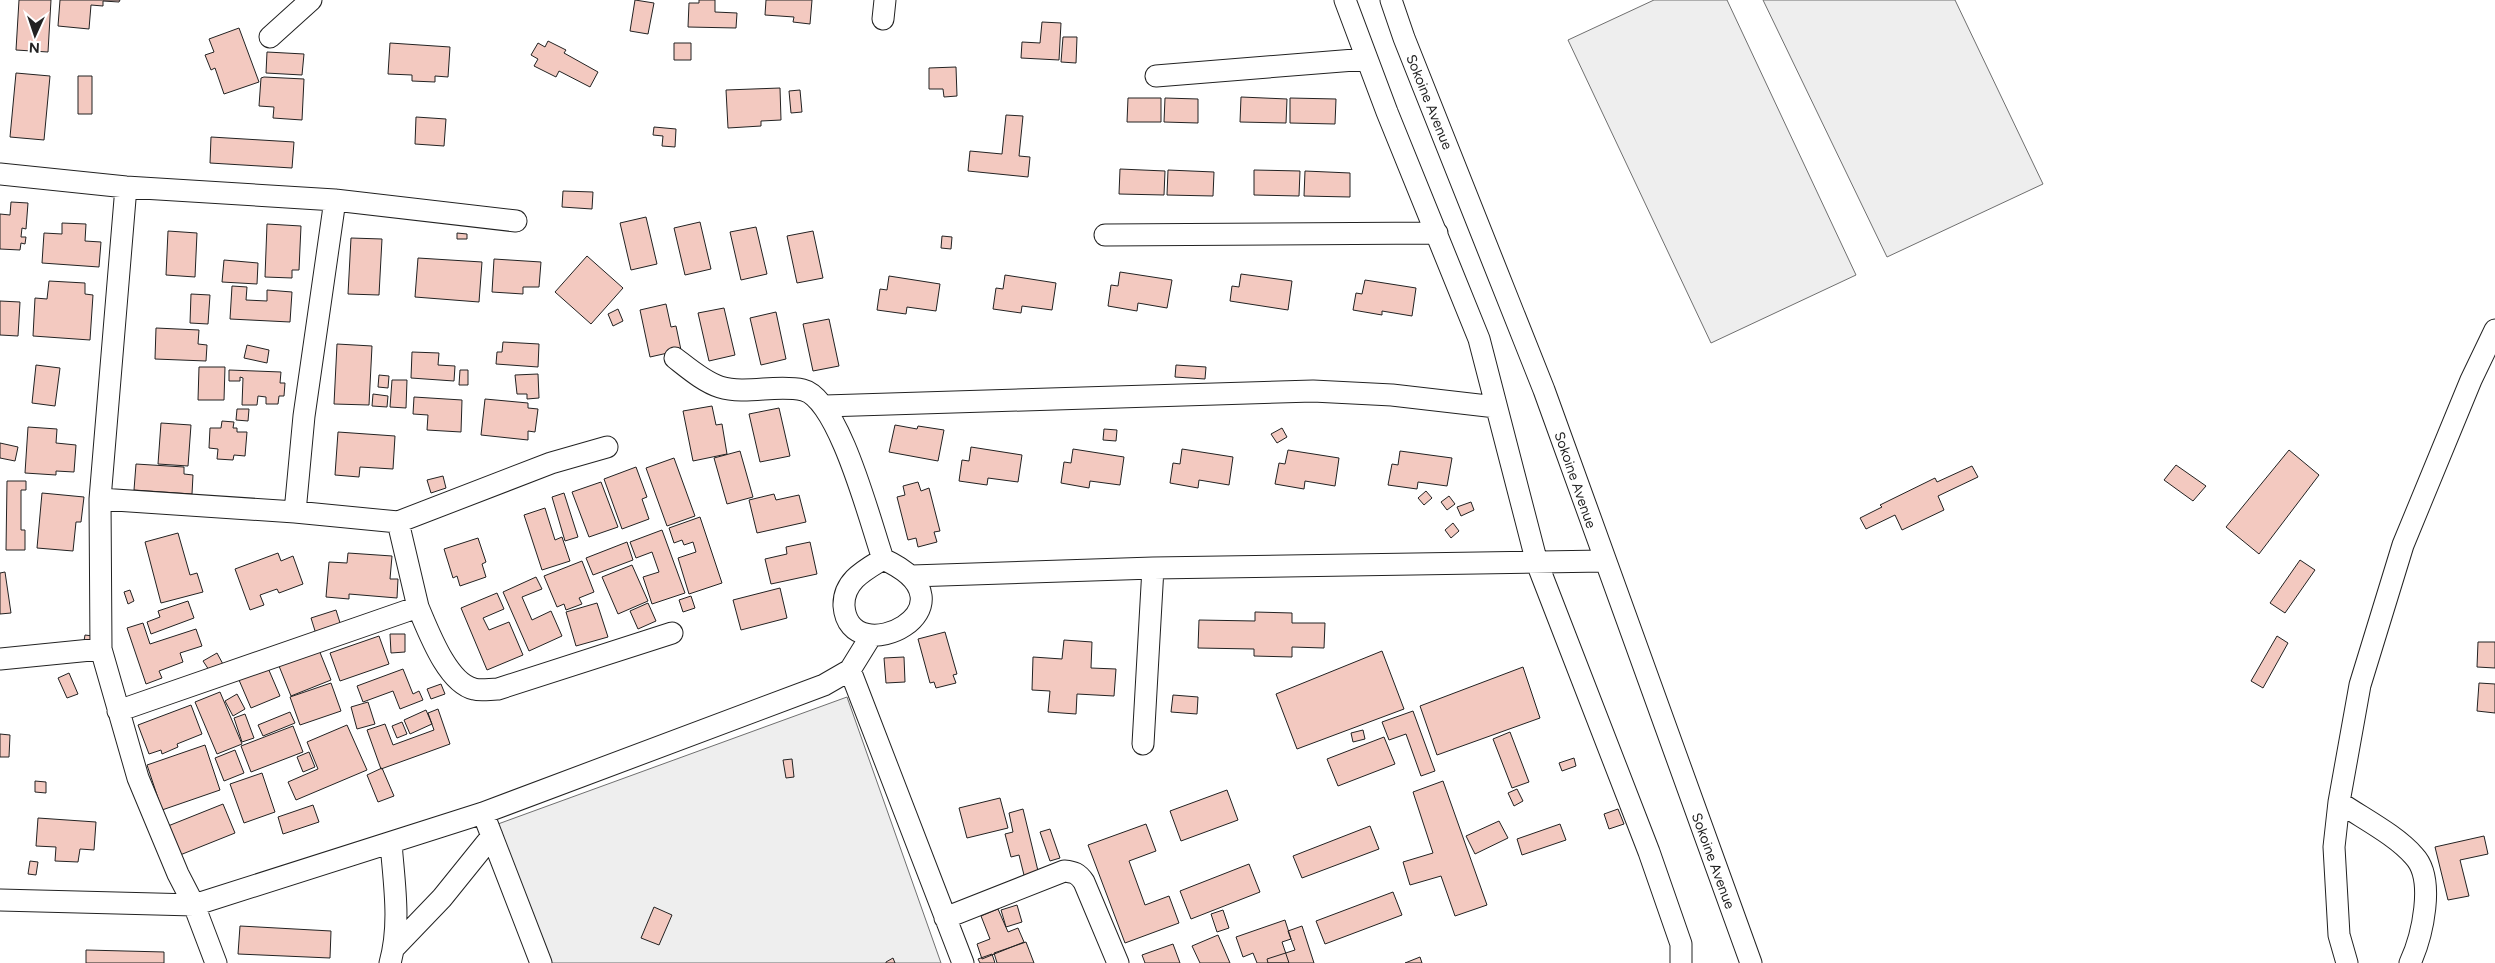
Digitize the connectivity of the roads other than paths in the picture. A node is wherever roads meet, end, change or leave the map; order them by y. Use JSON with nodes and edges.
{"nodes":[{"id":1,"x":311,"y":0,"type":"edge"},
{"id":2,"x":1345,"y":0,"type":"edge"},
{"id":3,"x":1392,"y":0,"type":"edge"},
{"id":4,"x":270,"y":38,"type":"dead end"},
{"id":5,"x":1367,"y":59,"type":"junction"},
{"id":6,"x":1156,"y":76,"type":"dead end"},
{"id":7,"x":0,"y":174,"type":"edge"},
{"id":8,"x":126,"y":187,"type":"junction"},
{"id":9,"x":335,"y":200,"type":"junction"},
{"id":10,"x":516,"y":221,"type":"dead end"},
{"id":11,"x":1437,"y":233,"type":"junction"},
{"id":12,"x":1105,"y":235,"type":"dead end"},
{"id":13,"x":2495,"y":330,"type":"edge"},
{"id":14,"x":674,"y":358,"type":"dead end"},
{"id":15,"x":825,"y":406,"type":"junction"},
{"id":16,"x":1496,"y":407,"type":"junction"},
{"id":17,"x":607,"y":447,"type":"dead end"},
{"id":18,"x":100,"y":499,"type":"junction"},
{"id":19,"x":295,"y":512,"type":"junction"},
{"id":20,"x":398,"y":522,"type":"junction"},
{"id":21,"x":883,"y":559,"type":"junction"},
{"id":22,"x":1604,"y":561,"type":"junction"},
{"id":23,"x":1537,"y":563,"type":"junction"},
{"id":24,"x":1153,"y":568,"type":"junction"},
{"id":25,"x":966,"y":574,"type":"junction"},
{"id":26,"x":912,"y":576,"type":"junction"},
{"id":27,"x":922,"y":603,"type":"junction"},
{"id":28,"x":418,"y":607,"type":"junction"},
{"id":29,"x":672,"y":633,"type":"dead end"},
{"id":30,"x":872,"y":636,"type":"junction"},
{"id":31,"x":101,"y":649,"type":"junction"},
{"id":32,"x":0,"y":659,"type":"edge"},
{"id":33,"x":850,"y":670,"type":"junction"},
{"id":34,"x":118,"y":711,"type":"junction"},
{"id":35,"x":1143,"y":744,"type":"dead end"},
{"id":36,"x":2339,"y":802,"type":"junction"},
{"id":37,"x":483,"y":813,"type":"junction"},
{"id":38,"x":492,"y":836,"type":"junction"},
{"id":39,"x":391,"y":843,"type":"junction"},
{"id":40,"x":0,"y":900,"type":"edge"},
{"id":41,"x":194,"y":905,"type":"junction"},
{"id":42,"x":945,"y":918,"type":"junction"},
{"id":43,"x":392,"y":956,"type":"edge"},
{"id":44,"x":216,"y":963,"type":"edge"},
{"id":45,"x":541,"y":963,"type":"edge"},
{"id":46,"x":962,"y":963,"type":"edge"},
{"id":47,"x":1118,"y":963,"type":"edge"},
{"id":48,"x":1681,"y":963,"type":"edge"},
{"id":49,"x":1751,"y":963,"type":"edge"},
{"id":50,"x":2347,"y":963,"type":"edge"},
{"id":51,"x":2410,"y":963,"type":"edge"}],
"edges":[{"from":1,"to":4,"type":"street"},
{"from":2,"to":5,"type":"street"},
{"from":3,"to":22,"type":"street","name":"Sokoine Avenue"},
{"from":5,"to":6,"type":"street"},
{"from":5,"to":11,"type":"street"},
{"from":7,"to":8,"type":"street"},
{"from":8,"to":9,"type":"street"},
{"from":8,"to":18,"type":"street"},
{"from":9,"to":10,"type":"street"},
{"from":9,"to":19,"type":"street"},
{"from":11,"to":12,"type":"street"},
{"from":11,"to":16,"type":"street"},
{"from":13,"to":36,"type":"street"},
{"from":14,"to":15,"type":"street"},
{"from":15,"to":16,"type":"street"},
{"from":15,"to":21,"type":"street"},
{"from":16,"to":23,"type":"street"},
{"from":17,"to":20,"type":"street"},
{"from":18,"to":19,"type":"street"},
{"from":18,"to":31,"type":"street"},
{"from":19,"to":20,"type":"street"},
{"from":20,"to":28,"type":"street"},
{"from":21,"to":26,"type":"street"},
{"from":21,"to":30,"type":"street"},
{"from":22,"to":23,"type":"street"},
{"from":22,"to":49,"type":"street","name":"Sokoine Avenue"},
{"from":23,"to":24,"type":"street"},
{"from":23,"to":48,"type":"street"},
{"from":24,"to":25,"type":"street"},
{"from":24,"to":35,"type":"street"},
{"from":25,"to":26,"type":"street"},
{"from":25,"to":27,"type":"street"},
{"from":26,"to":27,"type":"street"},
{"from":27,"to":30,"type":"street"},
{"from":28,"to":29,"type":"street"},
{"from":28,"to":34,"type":"street"},
{"from":30,"to":33,"type":"street"},
{"from":31,"to":32,"type":"street"},
{"from":31,"to":34,"type":"street"},
{"from":33,"to":37,"type":"street"},
{"from":33,"to":42,"type":"street"},
{"from":34,"to":41,"type":"street"},
{"from":36,"to":50,"type":"street"},
{"from":36,"to":51,"type":"street"},
{"from":37,"to":38,"type":"street"},
{"from":37,"to":39,"type":"street"},
{"from":38,"to":43,"type":"street"},
{"from":38,"to":45,"type":"street"},
{"from":39,"to":41,"type":"street"},
{"from":39,"to":43,"type":"street"},
{"from":40,"to":41,"type":"street"},
{"from":41,"to":44,"type":"street"},
{"from":42,"to":46,"type":"street"},
{"from":42,"to":47,"type":"street"}]}
